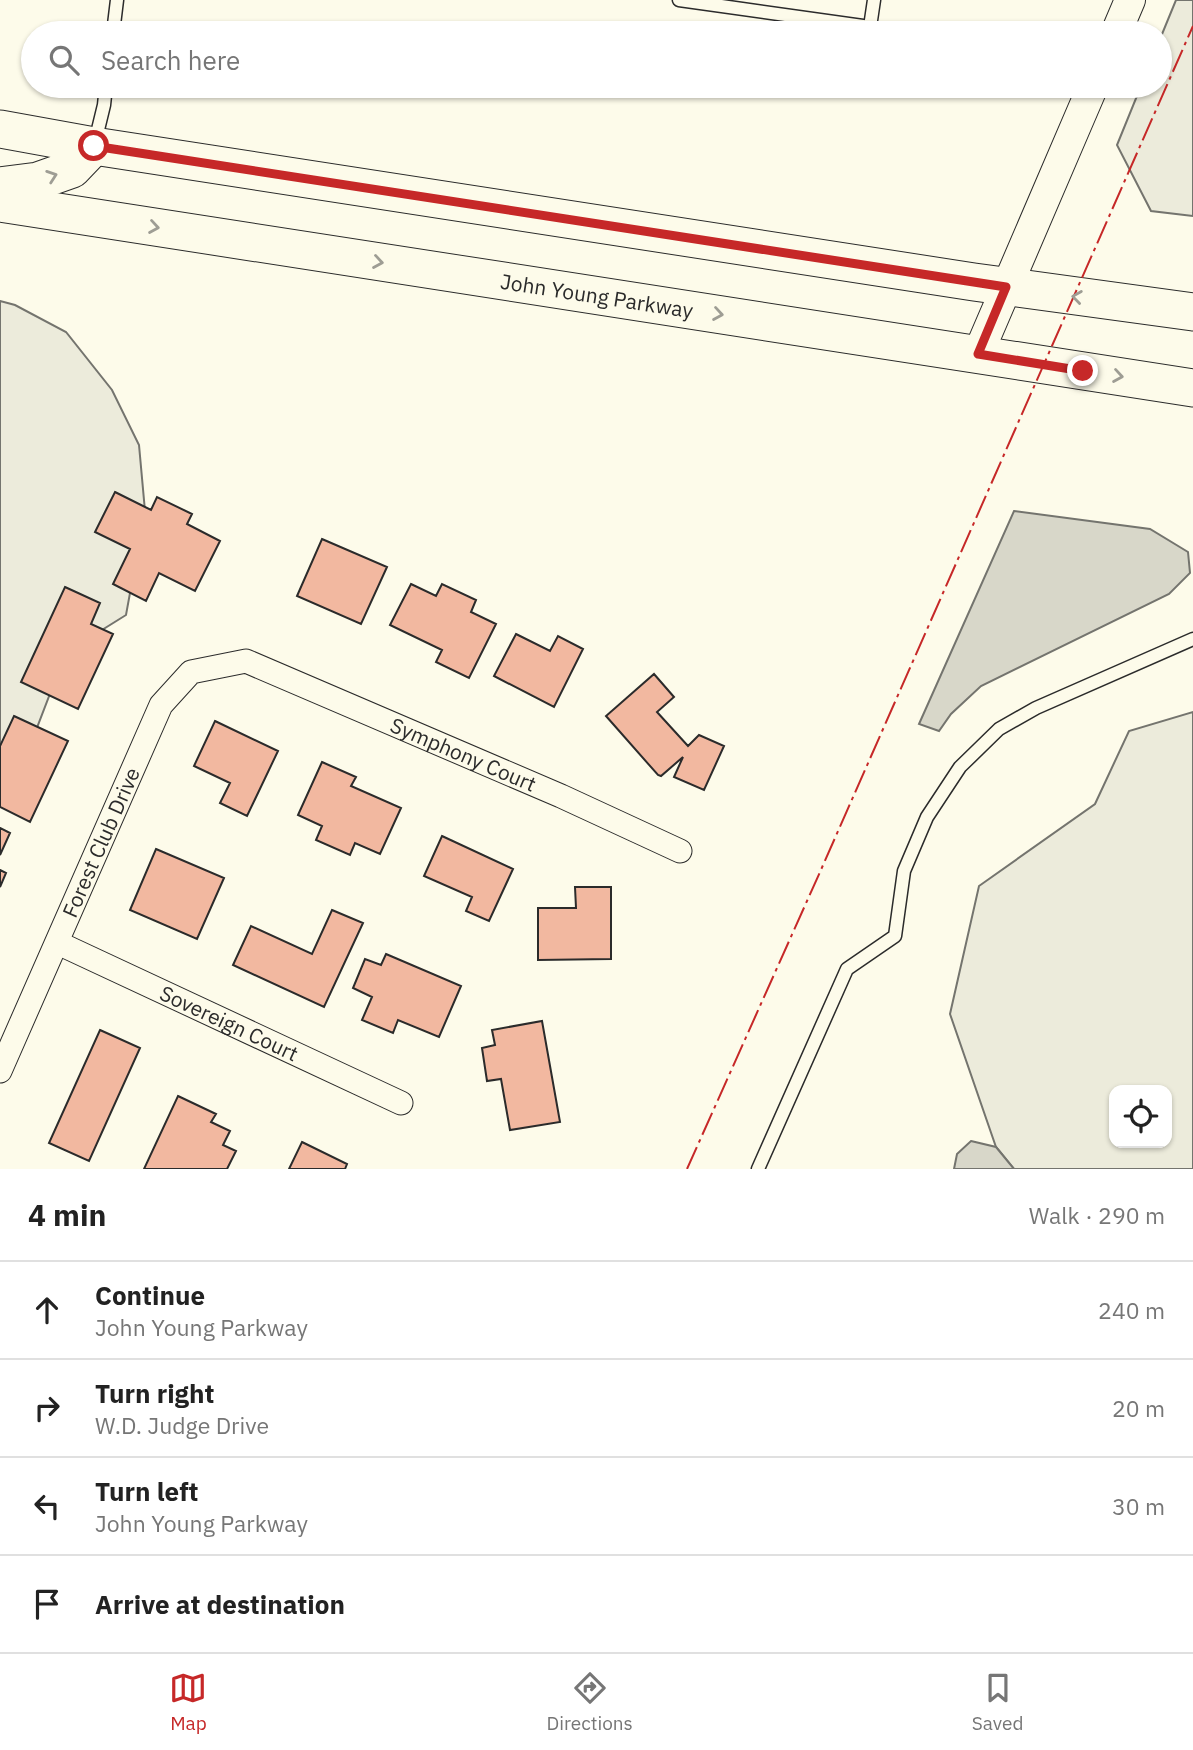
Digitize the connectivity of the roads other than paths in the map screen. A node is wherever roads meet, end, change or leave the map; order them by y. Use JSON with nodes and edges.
{"nodes":[{"id":1,"x":117,"y":0,"type":"edge"},
{"id":2,"x":679,"y":0,"type":"edge"},
{"id":3,"x":874,"y":0,"type":"edge"},
{"id":4,"x":1130,"y":0,"type":"edge"},
{"id":5,"x":114,"y":21,"type":"edge"},
{"id":6,"x":828,"y":21,"type":"edge"},
{"id":7,"x":871,"y":21,"type":"edge"},
{"id":8,"x":1121,"y":21,"type":"edge"},
{"id":9,"x":105,"y":98,"type":"edge"},
{"id":10,"x":1088,"y":98,"type":"edge"},
{"id":11,"x":0,"y":130,"type":"edge"},
{"id":12,"x":94,"y":146,"type":"junction"},
{"id":13,"x":0,"y":186,"type":"edge"},
{"id":14,"x":0,"y":203,"type":"edge"},
{"id":15,"x":1006,"y":287,"type":"junction"},
{"id":16,"x":1193,"y":312,"type":"edge"},
{"id":17,"x":978,"y":354,"type":"junction"},
{"id":18,"x":1193,"y":388,"type":"edge"},
{"id":19,"x":1193,"y":639,"type":"edge"},
{"id":20,"x":246,"y":661,"type":"joint"},
{"id":21,"x":680,"y":851,"type":"dead end"},
{"id":22,"x":58,"y":943,"type":"junction"},
{"id":23,"x":0,"y":1071,"type":"edge"},
{"id":24,"x":401,"y":1103,"type":"dead end"},
{"id":25,"x":758,"y":1169,"type":"edge"}],
"edges":[{"from":1,"to":5,"type":"lane"},
{"from":2,"to":6,"type":"lane"},
{"from":3,"to":7,"type":"lane"},
{"from":4,"to":8,"type":"street"},
{"from":9,"to":12,"type":"lane"},
{"from":10,"to":15,"type":"street"},
{"from":11,"to":12,"type":"main road"},
{"from":13,"to":12,"type":"main road","one_way":true},
{"from":12,"to":15,"type":"main road"},
{"from":14,"to":17,"type":"main road","name":"John Young Parkway","one_way":true},
{"from":16,"to":15,"type":"main road","one_way":true},
{"from":15,"to":17,"type":"street"},
{"from":17,"to":18,"type":"main road","name":"John Young Parkway","one_way":true},
{"from":19,"to":25,"type":"lane"},
{"from":20,"to":21,"type":"street","name":"Symphony Court"},
{"from":20,"to":22,"type":"street","name":"Forest Club Drive"},
{"from":22,"to":23,"type":"street","name":"Forest Club Drive"},
{"from":22,"to":24,"type":"street","name":"Sovereign Court"}]}
